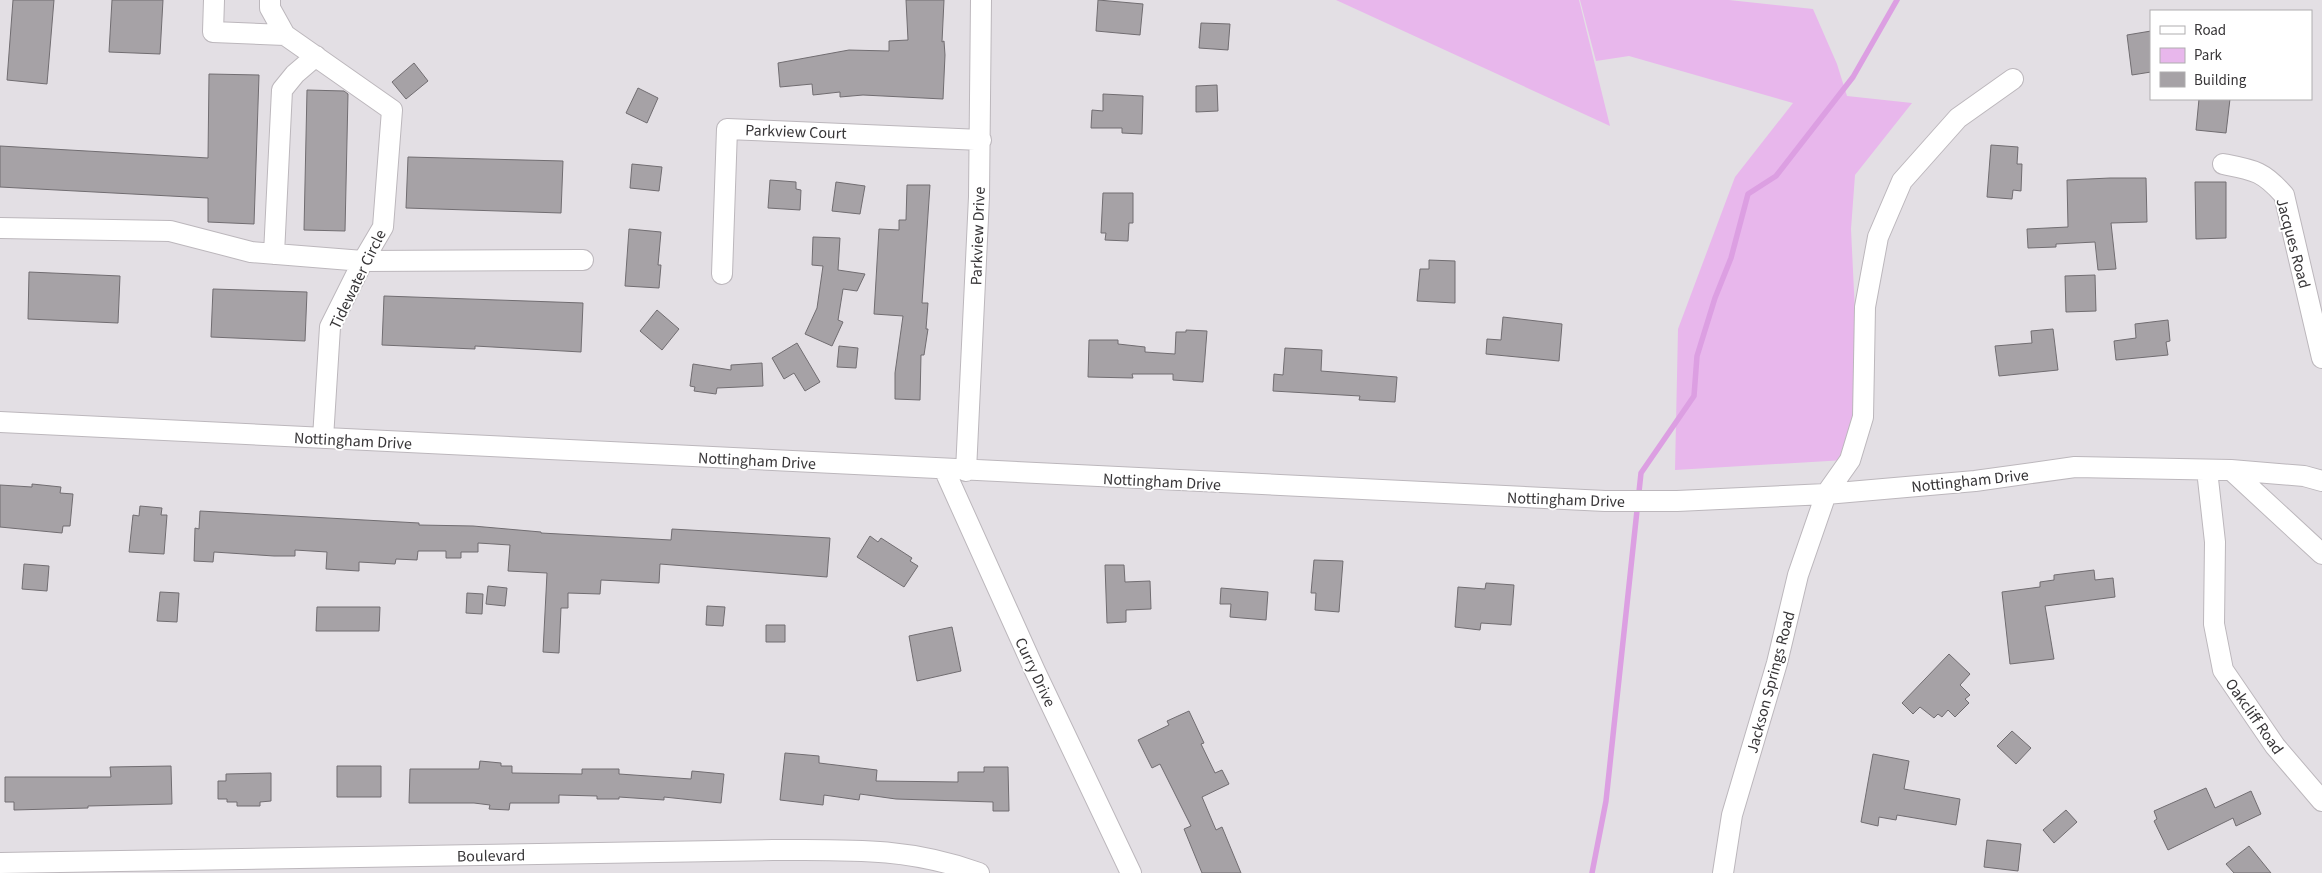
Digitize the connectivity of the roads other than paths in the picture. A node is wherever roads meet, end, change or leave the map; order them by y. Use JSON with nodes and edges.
{"nodes":[{"id":1,"x":214,"y":0,"type":"edge"},
{"id":2,"x":270,"y":0,"type":"edge"},
{"id":3,"x":981,"y":0,"type":"edge"},
{"id":4,"x":286,"y":35,"type":"junction"},
{"id":5,"x":316,"y":56,"type":"junction"},
{"id":6,"x":2013,"y":79,"type":"dead end"},
{"id":7,"x":980,"y":140,"type":"junction"},
{"id":8,"x":2223,"y":164,"type":"dead end"},
{"id":9,"x":0,"y":228,"type":"edge"},
{"id":10,"x":274,"y":254,"type":"junction"},
{"id":11,"x":584,"y":260,"type":"dead end"},
{"id":12,"x":363,"y":261,"type":"junction"},
{"id":13,"x":722,"y":274,"type":"dead end"},
{"id":14,"x":2322,"y":358,"type":"edge"},
{"id":15,"x":0,"y":422,"type":"edge"},
{"id":16,"x":323,"y":438,"type":"junction"},
{"id":17,"x":944,"y":469,"type":"junction"},
{"id":18,"x":2207,"y":470,"type":"junction"},
{"id":19,"x":2231,"y":470,"type":"junction"},
{"id":20,"x":966,"y":471,"type":"junction"},
{"id":21,"x":2322,"y":481,"type":"edge"},
{"id":22,"x":1826,"y":494,"type":"junction"},
{"id":23,"x":2322,"y":554,"type":"edge"},
{"id":24,"x":2322,"y":801,"type":"edge"},
{"id":25,"x":0,"y":863,"type":"edge"},
{"id":26,"x":258,"y":866,"type":"edge"},
{"id":27,"x":979,"y":873,"type":"edge"},
{"id":28,"x":1131,"y":873,"type":"edge"},
{"id":29,"x":1724,"y":873,"type":"edge"}],
"edges":[{"from":1,"to":4,"type":"street"},
{"from":2,"to":4,"type":"street","name":"Tidewater Circle"},
{"from":3,"to":7,"type":"street","name":"Parkview Drive"},
{"from":4,"to":5,"type":"street","name":"Tidewater Circle"},
{"from":5,"to":10,"type":"street"},
{"from":5,"to":12,"type":"street","name":"Tidewater Circle"},
{"from":6,"to":22,"type":"street","name":"Jackson Springs Road"},
{"from":7,"to":13,"type":"street","name":"Parkview Court"},
{"from":7,"to":20,"type":"street","name":"Parkview Drive"},
{"from":8,"to":14,"type":"street","name":"Jacques Road"},
{"from":9,"to":10,"type":"street"},
{"from":10,"to":12,"type":"street"},
{"from":11,"to":12,"type":"street"},
{"from":12,"to":16,"type":"street","name":"Tidewater Circle"},
{"from":15,"to":16,"type":"street","name":"Nottingham Drive"},
{"from":16,"to":17,"type":"street","name":"Nottingham Drive"},
{"from":17,"to":20,"type":"street","name":"Nottingham Drive"},
{"from":17,"to":28,"type":"street","name":"Curry Drive"},
{"from":18,"to":19,"type":"street","name":"Nottingham Drive"},
{"from":18,"to":22,"type":"street","name":"Nottingham Drive"},
{"from":18,"to":24,"type":"street","name":"Oakcliff Road"},
{"from":19,"to":21,"type":"street","name":"Nottingham Drive"},
{"from":19,"to":23,"type":"street"},
{"from":20,"to":22,"type":"street","name":"Nottingham Drive"},
{"from":22,"to":29,"type":"street","name":"Jackson Springs Road"},
{"from":25,"to":26,"type":"street","name":"Boulevard"},
{"from":26,"to":27,"type":"street","name":"Boulevard"}]}
